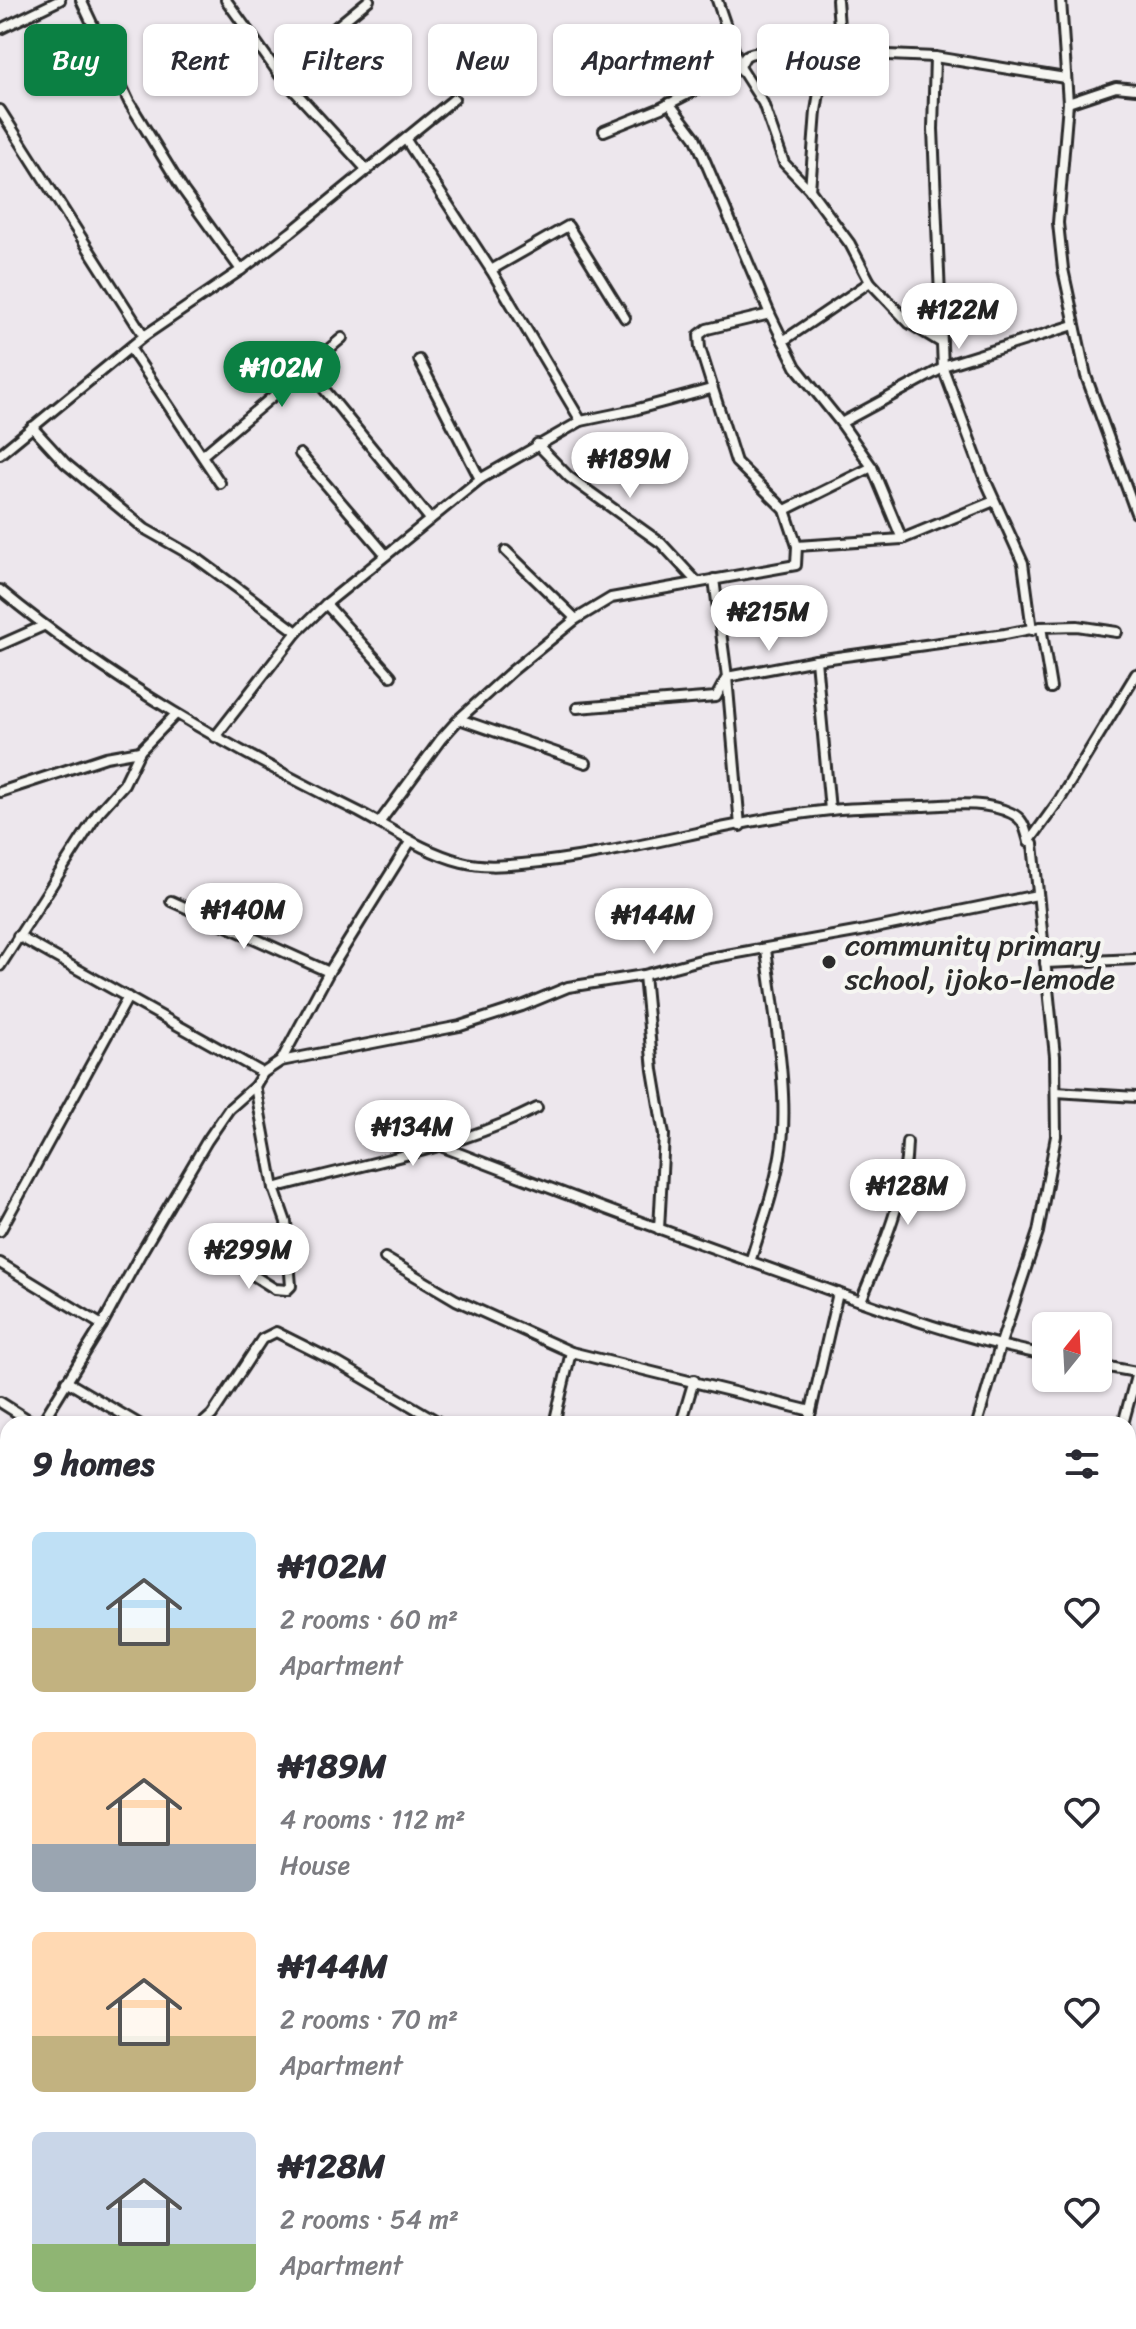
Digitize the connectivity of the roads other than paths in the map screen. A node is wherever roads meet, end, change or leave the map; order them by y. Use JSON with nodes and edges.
{"nodes":[{"id":1,"x":60,"y":0,"type":"edge"},
{"id":2,"x":81,"y":0,"type":"edge"},
{"id":3,"x":226,"y":0,"type":"edge"},
{"id":4,"x":369,"y":0,"type":"edge"},
{"id":5,"x":717,"y":0,"type":"edge"},
{"id":6,"x":837,"y":0,"type":"edge"},
{"id":7,"x":1061,"y":0,"type":"edge"},
{"id":8,"x":340,"y":24,"type":"edge"},
{"id":9,"x":725,"y":24,"type":"edge"},
{"id":10,"x":839,"y":24,"type":"edge"},
{"id":11,"x":0,"y":29,"type":"edge"},
{"id":12,"x":757,"y":53,"type":"edge"},
{"id":13,"x":889,"y":55,"type":"edge"},
{"id":14,"x":935,"y":57,"type":"junction"},
{"id":15,"x":741,"y":65,"type":"edge"},
{"id":16,"x":274,"y":67,"type":"edge"},
{"id":17,"x":741,"y":69,"type":"edge"},
{"id":18,"x":1065,"y":78,"type":"junction"},
{"id":19,"x":1136,"y":89,"type":"edge"},
{"id":20,"x":299,"y":96,"type":"edge"},
{"id":21,"x":683,"y":96,"type":"edge"},
{"id":22,"x":819,"y":96,"type":"edge"},
{"id":23,"x":454,"y":99,"type":"dead end"},
{"id":24,"x":669,"y":103,"type":"junction"},
{"id":25,"x":1068,"y":103,"type":"junction"},
{"id":26,"x":0,"y":110,"type":"edge"},
{"id":27,"x":604,"y":131,"type":"dead end"},
{"id":28,"x":406,"y":140,"type":"junction"},
{"id":29,"x":367,"y":170,"type":"junction"},
{"id":30,"x":810,"y":190,"type":"junction"},
{"id":31,"x":241,"y":270,"type":"junction"},
{"id":32,"x":491,"y":270,"type":"junction"},
{"id":33,"x":870,"y":282,"type":"junction"},
{"id":34,"x":770,"y":314,"type":"junction"},
{"id":35,"x":625,"y":318,"type":"dead end"},
{"id":36,"x":1074,"y":325,"type":"junction"},
{"id":37,"x":144,"y":336,"type":"junction"},
{"id":38,"x":342,"y":338,"type":"dead end"},
{"id":39,"x":783,"y":341,"type":"junction"},
{"id":40,"x":942,"y":343,"type":"junction"},
{"id":41,"x":130,"y":348,"type":"junction"},
{"id":42,"x":419,"y":360,"type":"dead end"},
{"id":43,"x":306,"y":367,"type":"junction"},
{"id":44,"x":943,"y":367,"type":"junction"},
{"id":45,"x":711,"y":389,"type":"junction"},
{"id":46,"x":581,"y":421,"type":"junction"},
{"id":47,"x":841,"y":423,"type":"junction"},
{"id":48,"x":32,"y":427,"type":"junction"},
{"id":49,"x":537,"y":444,"type":"junction"},
{"id":50,"x":0,"y":454,"type":"edge"},
{"id":51,"x":300,"y":454,"type":"dead end"},
{"id":52,"x":203,"y":455,"type":"junction"},
{"id":53,"x":872,"y":467,"type":"junction"},
{"id":54,"x":480,"y":479,"type":"junction"},
{"id":55,"x":220,"y":483,"type":"dead end"},
{"id":56,"x":994,"y":501,"type":"junction"},
{"id":57,"x":785,"y":510,"type":"junction"},
{"id":58,"x":1136,"y":513,"type":"edge"},
{"id":59,"x":430,"y":519,"type":"junction"},
{"id":60,"x":902,"y":539,"type":"junction"},
{"id":61,"x":797,"y":546,"type":"junction"},
{"id":62,"x":506,"y":551,"type":"dead end"},
{"id":63,"x":386,"y":555,"type":"junction"},
{"id":64,"x":714,"y":579,"type":"junction"},
{"id":65,"x":697,"y":582,"type":"junction"},
{"id":66,"x":0,"y":590,"type":"edge"},
{"id":67,"x":326,"y":604,"type":"junction"},
{"id":68,"x":576,"y":619,"type":"junction"},
{"id":69,"x":43,"y":626,"type":"junction"},
{"id":70,"x":1036,"y":628,"type":"junction"},
{"id":71,"x":297,"y":632,"type":"junction"},
{"id":72,"x":1117,"y":632,"type":"dead end"},
{"id":73,"x":0,"y":645,"type":"edge"},
{"id":74,"x":816,"y":660,"type":"junction"},
{"id":75,"x":1136,"y":674,"type":"edge"},
{"id":76,"x":391,"y":676,"type":"dead end"},
{"id":77,"x":727,"y":677,"type":"junction"},
{"id":78,"x":1051,"y":688,"type":"dead end"},
{"id":79,"x":577,"y":708,"type":"dead end"},
{"id":80,"x":176,"y":714,"type":"junction"},
{"id":81,"x":459,"y":719,"type":"junction"},
{"id":82,"x":215,"y":737,"type":"junction"},
{"id":83,"x":140,"y":751,"type":"junction"},
{"id":84,"x":586,"y":763,"type":"dead end"},
{"id":85,"x":0,"y":792,"type":"edge"},
{"id":86,"x":830,"y":810,"type":"junction"},
{"id":87,"x":379,"y":823,"type":"junction"},
{"id":88,"x":740,"y":826,"type":"junction"},
{"id":89,"x":410,"y":842,"type":"junction"},
{"id":90,"x":1029,"y":842,"type":"junction"},
{"id":91,"x":1037,"y":895,"type":"junction"},
{"id":92,"x":171,"y":901,"type":"dead end"},
{"id":93,"x":18,"y":936,"type":"junction"},
{"id":94,"x":766,"y":949,"type":"junction"},
{"id":95,"x":1136,"y":959,"type":"edge"},
{"id":96,"x":1045,"y":963,"type":"junction"},
{"id":97,"x":0,"y":966,"type":"edge"},
{"id":98,"x":329,"y":972,"type":"junction"},
{"id":99,"x":644,"y":975,"type":"junction"},
{"id":100,"x":128,"y":997,"type":"junction"},
{"id":101,"x":281,"y":1061,"type":"junction"},
{"id":102,"x":263,"y":1073,"type":"junction"},
{"id":103,"x":255,"y":1086,"type":"junction"},
{"id":104,"x":1056,"y":1092,"type":"junction"},
{"id":105,"x":1136,"y":1097,"type":"edge"},
{"id":106,"x":537,"y":1108,"type":"dead end"},
{"id":107,"x":907,"y":1142,"type":"dead end"},
{"id":108,"x":438,"y":1145,"type":"junction"},
{"id":109,"x":274,"y":1188,"type":"junction"},
{"id":110,"x":659,"y":1229,"type":"junction"},
{"id":111,"x":0,"y":1231,"type":"edge"},
{"id":112,"x":220,"y":1254,"type":"dead end"},
{"id":113,"x":385,"y":1258,"type":"dead end"},
{"id":114,"x":750,"y":1262,"type":"junction"},
{"id":115,"x":0,"y":1263,"type":"edge"},
{"id":116,"x":838,"y":1293,"type":"junction"},
{"id":117,"x":861,"y":1301,"type":"junction"},
{"id":118,"x":102,"y":1325,"type":"junction"},
{"id":119,"x":1000,"y":1346,"type":"junction"},
{"id":120,"x":571,"y":1352,"type":"junction"},
{"id":121,"x":1032,"y":1352,"type":"edge"},
{"id":122,"x":1112,"y":1368,"type":"edge"},
{"id":123,"x":1136,"y":1374,"type":"edge"},
{"id":124,"x":694,"y":1380,"type":"junction"},
{"id":125,"x":66,"y":1381,"type":"junction"},
{"id":126,"x":0,"y":1402,"type":"edge"},
{"id":127,"x":811,"y":1411,"type":"junction"},
{"id":128,"x":24,"y":1416,"type":"edge"},
{"id":129,"x":43,"y":1416,"type":"edge"},
{"id":130,"x":125,"y":1416,"type":"edge"},
{"id":131,"x":211,"y":1416,"type":"edge"},
{"id":132,"x":428,"y":1416,"type":"edge"},
{"id":133,"x":556,"y":1416,"type":"edge"},
{"id":134,"x":683,"y":1416,"type":"edge"},
{"id":135,"x":810,"y":1416,"type":"edge"},
{"id":136,"x":979,"y":1416,"type":"edge"},
{"id":137,"x":1125,"y":1416,"type":"edge"}],
"edges":[{"from":1,"to":11,"type":"street"},
{"from":2,"to":31,"type":"street"},
{"from":3,"to":16,"type":"street"},
{"from":4,"to":8,"type":"street"},
{"from":5,"to":9,"type":"street"},
{"from":6,"to":10,"type":"street"},
{"from":7,"to":18,"type":"street"},
{"from":12,"to":15,"type":"street"},
{"from":13,"to":14,"type":"street"},
{"from":14,"to":18,"type":"street"},
{"from":14,"to":40,"type":"street"},
{"from":17,"to":30,"type":"street"},
{"from":18,"to":25,"type":"street"},
{"from":19,"to":25,"type":"street"},
{"from":20,"to":29,"type":"street"},
{"from":21,"to":24,"type":"street"},
{"from":22,"to":30,"type":"street"},
{"from":23,"to":28,"type":"street"},
{"from":24,"to":27,"type":"street"},
{"from":24,"to":34,"type":"street"},
{"from":25,"to":36,"type":"street"},
{"from":26,"to":37,"type":"street"},
{"from":28,"to":29,"type":"street"},
{"from":28,"to":32,"type":"street"},
{"from":29,"to":31,"type":"street"},
{"from":30,"to":33,"type":"street"},
{"from":31,"to":37,"type":"street"},
{"from":32,"to":35,"type":"street"},
{"from":32,"to":46,"type":"street"},
{"from":33,"to":39,"type":"street"},
{"from":33,"to":40,"type":"street"},
{"from":34,"to":39,"type":"street"},
{"from":34,"to":45,"type":"street"},
{"from":36,"to":44,"type":"street"},
{"from":36,"to":58,"type":"street"},
{"from":37,"to":41,"type":"street"},
{"from":38,"to":43,"type":"street"},
{"from":39,"to":47,"type":"street"},
{"from":40,"to":44,"type":"street"},
{"from":41,"to":48,"type":"street"},
{"from":41,"to":52,"type":"street"},
{"from":42,"to":54,"type":"street"},
{"from":43,"to":52,"type":"street"},
{"from":43,"to":59,"type":"street"},
{"from":44,"to":47,"type":"street"},
{"from":44,"to":56,"type":"street"},
{"from":45,"to":46,"type":"street"},
{"from":45,"to":57,"type":"street"},
{"from":46,"to":49,"type":"street"},
{"from":47,"to":53,"type":"street"},
{"from":48,"to":50,"type":"street"},
{"from":48,"to":71,"type":"street"},
{"from":49,"to":54,"type":"street"},
{"from":49,"to":65,"type":"street"},
{"from":51,"to":63,"type":"street"},
{"from":52,"to":55,"type":"street"},
{"from":53,"to":57,"type":"street"},
{"from":53,"to":60,"type":"street"},
{"from":54,"to":59,"type":"street"},
{"from":56,"to":60,"type":"street"},
{"from":56,"to":70,"type":"street"},
{"from":57,"to":61,"type":"street"},
{"from":59,"to":63,"type":"street"},
{"from":60,"to":61,"type":"street"},
{"from":61,"to":64,"type":"street"},
{"from":62,"to":68,"type":"street"},
{"from":63,"to":67,"type":"street"},
{"from":64,"to":65,"type":"street"},
{"from":64,"to":77,"type":"street"},
{"from":65,"to":68,"type":"street"},
{"from":66,"to":69,"type":"street"},
{"from":67,"to":71,"type":"street"},
{"from":67,"to":76,"type":"street"},
{"from":68,"to":81,"type":"street"},
{"from":69,"to":73,"type":"street"},
{"from":69,"to":80,"type":"street"},
{"from":70,"to":72,"type":"street"},
{"from":70,"to":74,"type":"street"},
{"from":70,"to":78,"type":"street"},
{"from":71,"to":82,"type":"street"},
{"from":74,"to":77,"type":"street"},
{"from":74,"to":86,"type":"street"},
{"from":75,"to":90,"type":"street"},
{"from":77,"to":79,"type":"street"},
{"from":77,"to":88,"type":"street"},
{"from":80,"to":82,"type":"street"},
{"from":80,"to":83,"type":"street"},
{"from":81,"to":84,"type":"street"},
{"from":81,"to":87,"type":"street"},
{"from":82,"to":87,"type":"street"},
{"from":83,"to":85,"type":"street"},
{"from":83,"to":93,"type":"street"},
{"from":86,"to":88,"type":"street"},
{"from":86,"to":90,"type":"street"},
{"from":87,"to":89,"type":"street"},
{"from":88,"to":89,"type":"street"},
{"from":89,"to":98,"type":"street"},
{"from":90,"to":91,"type":"street"},
{"from":91,"to":94,"type":"street"},
{"from":91,"to":96,"type":"street"},
{"from":92,"to":98,"type":"street"},
{"from":93,"to":97,"type":"street"},
{"from":93,"to":100,"type":"street"},
{"from":94,"to":99,"type":"street"},
{"from":94,"to":114,"type":"street"},
{"from":95,"to":96,"type":"street"},
{"from":96,"to":104,"type":"street"},
{"from":98,"to":101,"type":"street"},
{"from":99,"to":101,"type":"street"},
{"from":99,"to":110,"type":"street"},
{"from":100,"to":102,"type":"street"},
{"from":100,"to":111,"type":"street"},
{"from":101,"to":102,"type":"street"},
{"from":102,"to":103,"type":"street"},
{"from":103,"to":109,"type":"street"},
{"from":103,"to":118,"type":"street"},
{"from":104,"to":105,"type":"street"},
{"from":104,"to":119,"type":"street"},
{"from":106,"to":108,"type":"street"},
{"from":107,"to":117,"type":"street"},
{"from":108,"to":109,"type":"street"},
{"from":108,"to":110,"type":"street"},
{"from":109,"to":112,"type":"street"},
{"from":110,"to":114,"type":"street"},
{"from":113,"to":120,"type":"street"},
{"from":114,"to":116,"type":"street"},
{"from":115,"to":118,"type":"street"},
{"from":116,"to":117,"type":"street"},
{"from":116,"to":127,"type":"street"},
{"from":117,"to":119,"type":"street"},
{"from":118,"to":125,"type":"street"},
{"from":119,"to":121,"type":"street"},
{"from":119,"to":136,"type":"street"},
{"from":120,"to":124,"type":"street"},
{"from":120,"to":133,"type":"street"},
{"from":122,"to":123,"type":"street"},
{"from":123,"to":137,"type":"street"},
{"from":124,"to":127,"type":"street"},
{"from":124,"to":134,"type":"street"},
{"from":125,"to":129,"type":"street"},
{"from":125,"to":130,"type":"street"},
{"from":126,"to":128,"type":"street"},
{"from":127,"to":135,"type":"street"},
{"from":131,"to":132,"type":"street"}]}
